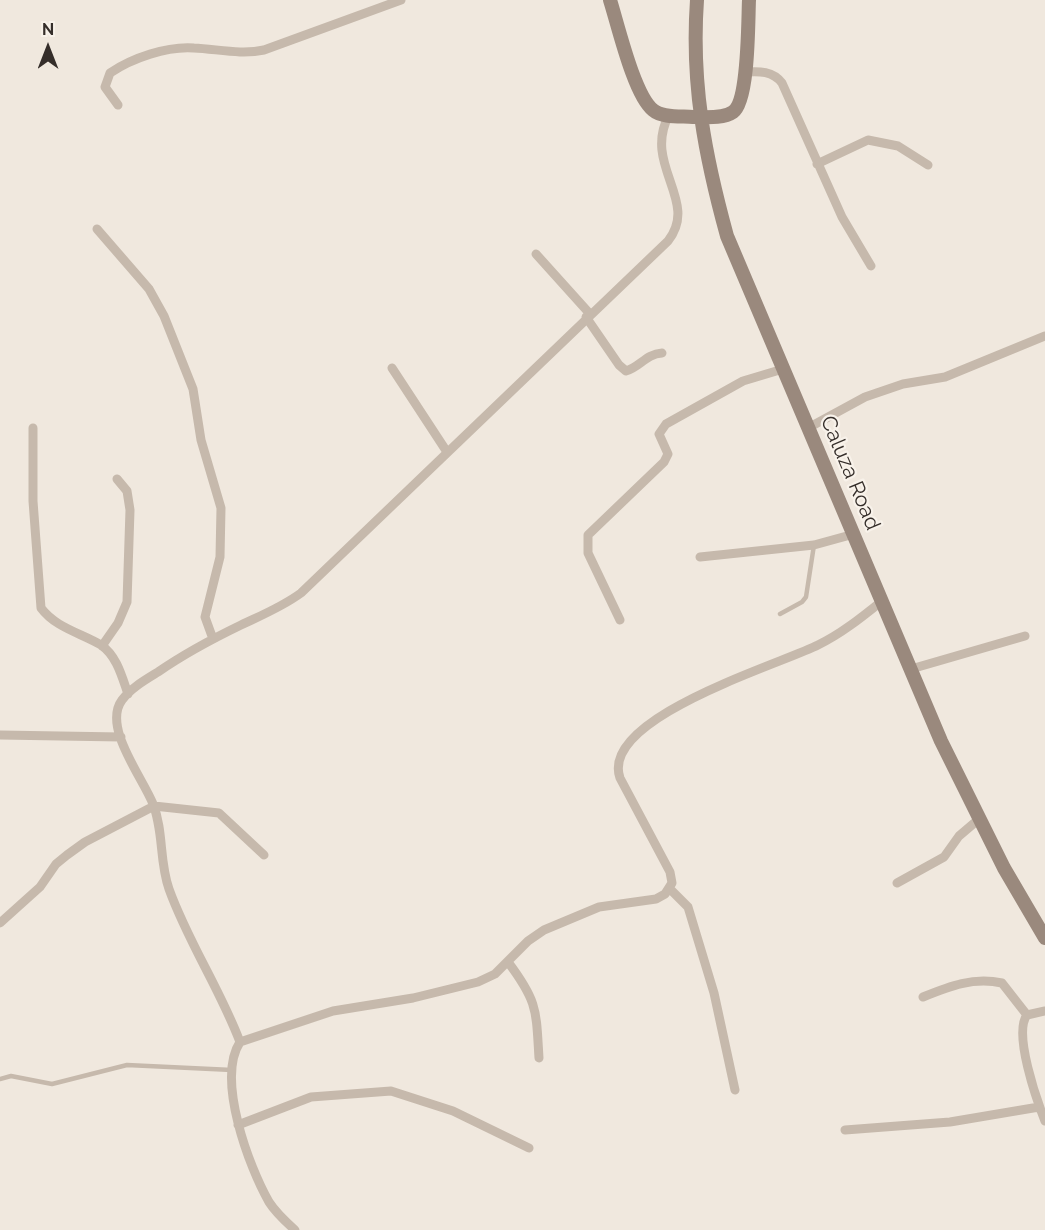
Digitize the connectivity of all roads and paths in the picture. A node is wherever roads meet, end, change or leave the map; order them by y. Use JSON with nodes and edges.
{"nodes":[{"id":1,"x":401,"y":0,"type":"edge"},
{"id":2,"x":609,"y":0,"type":"edge"},
{"id":3,"x":697,"y":0,"type":"edge"},
{"id":4,"x":749,"y":0,"type":"edge"},
{"id":5,"x":746,"y":72,"type":"junction"},
{"id":6,"x":118,"y":105,"type":"dead end"},
{"id":7,"x":669,"y":115,"type":"junction"},
{"id":8,"x":700,"y":117,"type":"junction"},
{"id":9,"x":817,"y":164,"type":"junction"},
{"id":10,"x":928,"y":165,"type":"dead end"},
{"id":11,"x":97,"y":229,"type":"dead end"},
{"id":12,"x":536,"y":254,"type":"dead end"},
{"id":13,"x":871,"y":266,"type":"dead end"},
{"id":14,"x":588,"y":316,"type":"junction"},
{"id":15,"x":1045,"y":336,"type":"edge"},
{"id":16,"x":662,"y":353,"type":"dead end"},
{"id":17,"x":392,"y":368,"type":"dead end"},
{"id":18,"x":783,"y":369,"type":"junction"},
{"id":19,"x":33,"y":428,"type":"dead end"},
{"id":20,"x":808,"y":428,"type":"junction"},
{"id":21,"x":447,"y":452,"type":"junction"},
{"id":22,"x":117,"y":479,"type":"dead end"},
{"id":23,"x":854,"y":534,"type":"junction"},
{"id":24,"x":814,"y":545,"type":"junction"},
{"id":25,"x":700,"y":557,"type":"dead end"},
{"id":26,"x":882,"y":601,"type":"junction"},
{"id":27,"x":780,"y":614,"type":"dead end"},
{"id":28,"x":620,"y":620,"type":"dead end"},
{"id":29,"x":1025,"y":636,"type":"dead end"},
{"id":30,"x":213,"y":639,"type":"junction"},
{"id":31,"x":102,"y":646,"type":"junction"},
{"id":32,"x":911,"y":669,"type":"junction"},
{"id":33,"x":128,"y":694,"type":"junction"},
{"id":34,"x":0,"y":735,"type":"edge"},
{"id":35,"x":121,"y":737,"type":"junction"},
{"id":36,"x":154,"y":806,"type":"junction"},
{"id":37,"x":979,"y":819,"type":"junction"},
{"id":38,"x":264,"y":855,"type":"dead end"},
{"id":39,"x":897,"y":884,"type":"dead end"},
{"id":40,"x":670,"y":889,"type":"junction"},
{"id":41,"x":0,"y":924,"type":"edge"},
{"id":42,"x":1045,"y":938,"type":"edge"},
{"id":43,"x":508,"y":962,"type":"junction"},
{"id":44,"x":923,"y":997,"type":"dead end"},
{"id":45,"x":1045,"y":1011,"type":"edge"},
{"id":46,"x":1027,"y":1014,"type":"junction"},
{"id":47,"x":240,"y":1042,"type":"junction"},
{"id":48,"x":539,"y":1058,"type":"dead end"},
{"id":49,"x":232,"y":1070,"type":"junction"},
{"id":50,"x":0,"y":1079,"type":"edge"},
{"id":51,"x":735,"y":1090,"type":"dead end"},
{"id":52,"x":1039,"y":1107,"type":"junction"},
{"id":53,"x":1045,"y":1121,"type":"edge"},
{"id":54,"x":238,"y":1125,"type":"junction"},
{"id":55,"x":845,"y":1130,"type":"dead end"},
{"id":56,"x":529,"y":1148,"type":"dead end"},
{"id":57,"x":295,"y":1230,"type":"edge"}],
"edges":[{"from":1,"to":6,"type":"street"},
{"from":2,"to":7,"type":"street"},
{"from":3,"to":8,"type":"street","name":"Caluza Road"},
{"from":4,"to":5,"type":"street"},
{"from":5,"to":8,"type":"street"},
{"from":5,"to":9,"type":"street"},
{"from":7,"to":8,"type":"street"},
{"from":7,"to":14,"type":"street"},
{"from":8,"to":18,"type":"street","name":"Caluza Road"},
{"from":9,"to":10,"type":"street"},
{"from":9,"to":13,"type":"street"},
{"from":11,"to":30,"type":"street"},
{"from":12,"to":14,"type":"street"},
{"from":14,"to":16,"type":"street"},
{"from":14,"to":21,"type":"street"},
{"from":15,"to":20,"type":"street"},
{"from":17,"to":21,"type":"street"},
{"from":18,"to":20,"type":"street","name":"Caluza Road"},
{"from":18,"to":28,"type":"street"},
{"from":19,"to":31,"type":"street"},
{"from":20,"to":23,"type":"street","name":"Caluza Road"},
{"from":21,"to":30,"type":"street"},
{"from":22,"to":31,"type":"street"},
{"from":23,"to":24,"type":"street"},
{"from":23,"to":26,"type":"street","name":"Caluza Road"},
{"from":24,"to":25,"type":"street"},
{"from":24,"to":27,"type":"lane"},
{"from":26,"to":32,"type":"street","name":"Caluza Road"},
{"from":26,"to":40,"type":"street"},
{"from":29,"to":32,"type":"street"},
{"from":30,"to":33,"type":"street"},
{"from":31,"to":33,"type":"street"},
{"from":32,"to":37,"type":"street","name":"Caluza Road"},
{"from":33,"to":35,"type":"street"},
{"from":34,"to":35,"type":"street"},
{"from":35,"to":36,"type":"street"},
{"from":36,"to":38,"type":"street"},
{"from":36,"to":41,"type":"street"},
{"from":36,"to":47,"type":"street"},
{"from":37,"to":39,"type":"street"},
{"from":37,"to":42,"type":"street","name":"Caluza Road"},
{"from":40,"to":43,"type":"street"},
{"from":40,"to":51,"type":"street"},
{"from":43,"to":47,"type":"street"},
{"from":43,"to":48,"type":"street"},
{"from":44,"to":46,"type":"street"},
{"from":45,"to":46,"type":"street"},
{"from":46,"to":52,"type":"street"},
{"from":47,"to":49,"type":"street"},
{"from":49,"to":50,"type":"lane"},
{"from":49,"to":54,"type":"street"},
{"from":52,"to":53,"type":"street"},
{"from":52,"to":55,"type":"street"},
{"from":54,"to":56,"type":"street"},
{"from":54,"to":57,"type":"street"}]}
